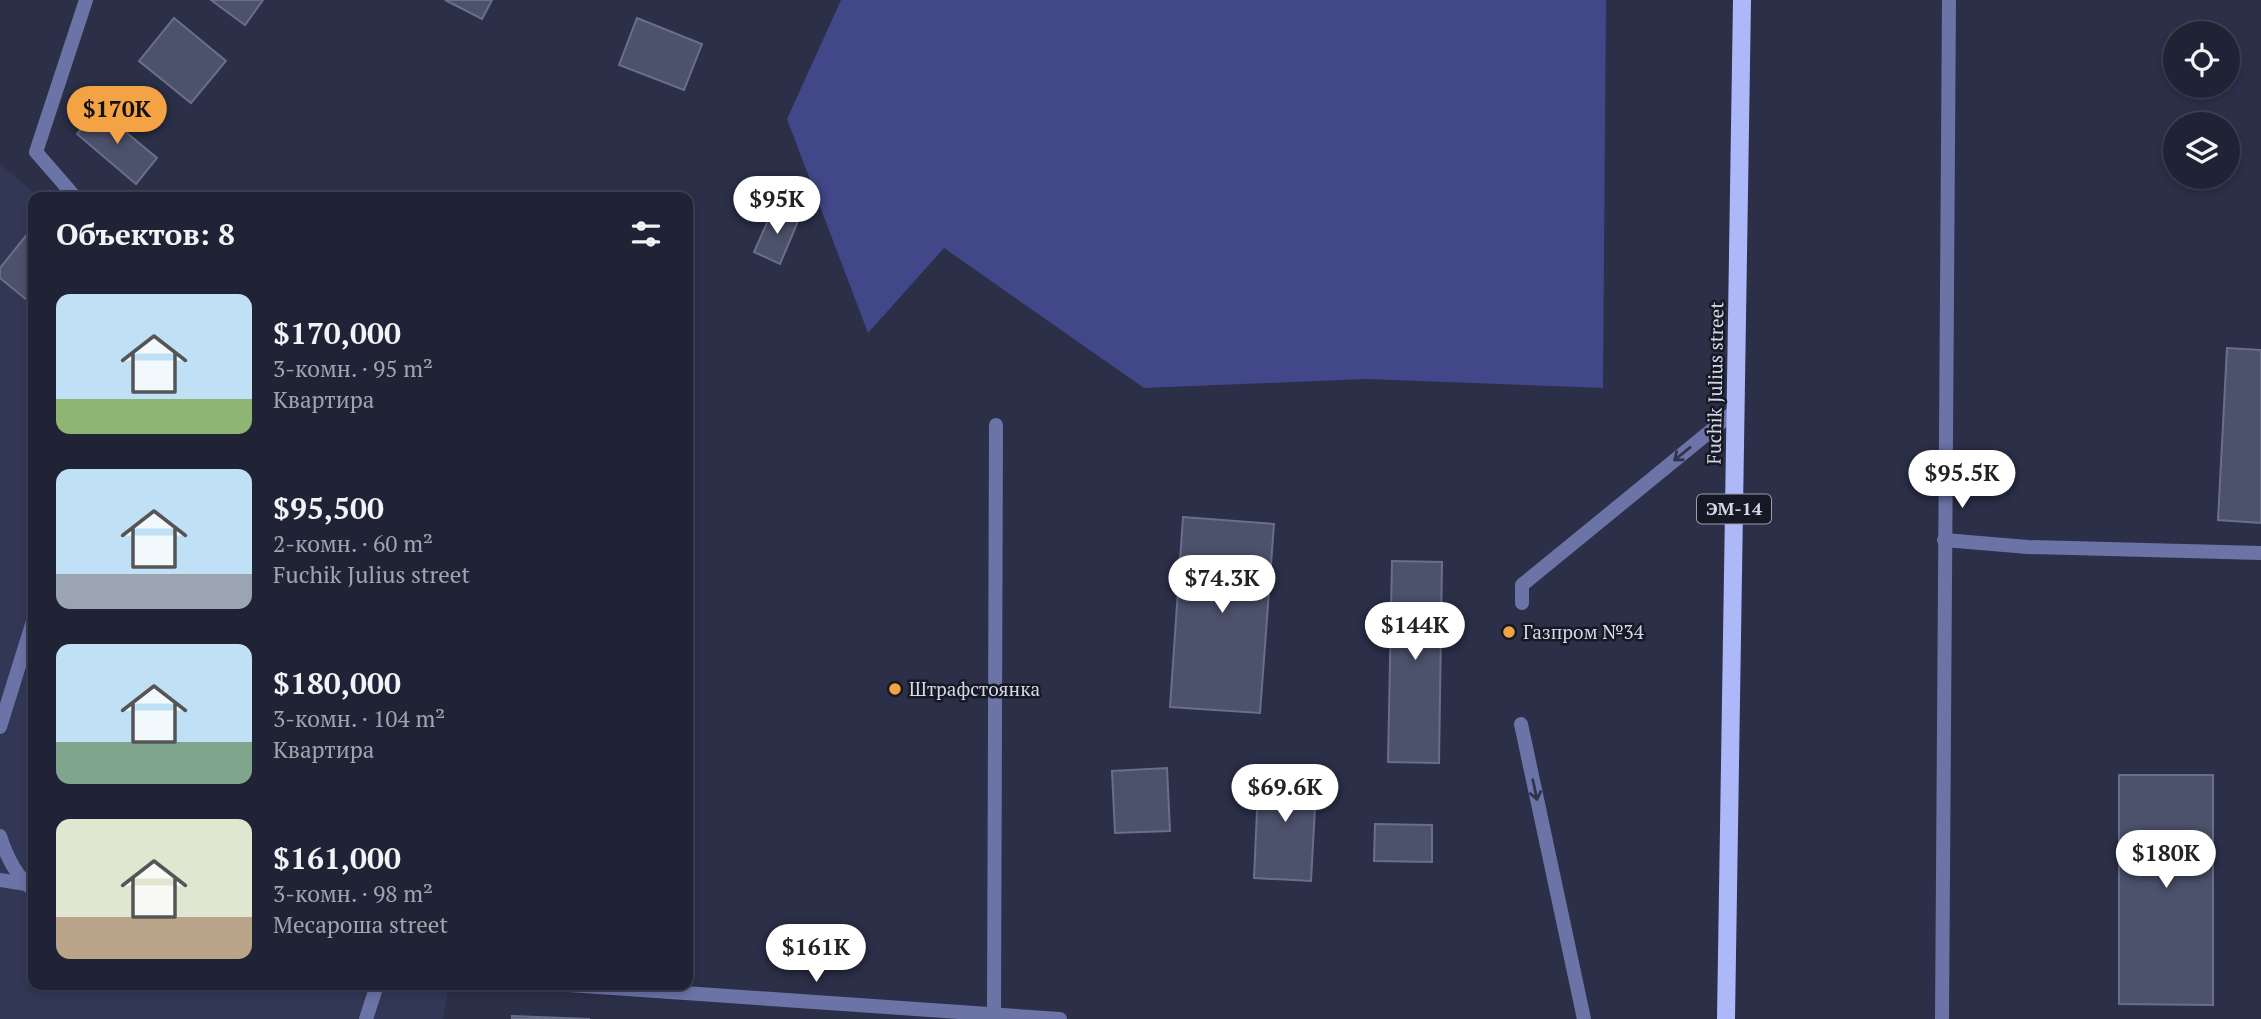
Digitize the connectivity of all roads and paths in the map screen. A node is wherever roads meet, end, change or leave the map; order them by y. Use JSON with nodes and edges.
{"nodes":[{"id":1,"x":86,"y":0,"type":"edge"},
{"id":2,"x":1742,"y":0,"type":"edge"},
{"id":3,"x":1949,"y":0,"type":"edge"},
{"id":4,"x":71,"y":192,"type":"edge"},
{"id":5,"x":1735,"y":411,"type":"junction"},
{"id":6,"x":996,"y":425,"type":"dead end"},
{"id":7,"x":1944,"y":540,"type":"junction"},
{"id":8,"x":2261,"y":553,"type":"edge"},
{"id":9,"x":1522,"y":603,"type":"dead end"},
{"id":10,"x":28,"y":637,"type":"edge"},
{"id":11,"x":1521,"y":724,"type":"dead end"},
{"id":12,"x":0,"y":727,"type":"edge"},
{"id":13,"x":0,"y":835,"type":"edge"},
{"id":14,"x":0,"y":880,"type":"edge"},
{"id":15,"x":28,"y":886,"type":"edge"},
{"id":16,"x":28,"y":887,"type":"edge"},
{"id":17,"x":375,"y":990,"type":"edge"},
{"id":18,"x":645,"y":990,"type":"edge"},
{"id":19,"x":994,"y":1013,"type":"junction"},
{"id":20,"x":366,"y":1019,"type":"edge"},
{"id":21,"x":1060,"y":1019,"type":"edge"},
{"id":22,"x":1584,"y":1019,"type":"edge"},
{"id":23,"x":1726,"y":1019,"type":"edge"},
{"id":24,"x":1942,"y":1019,"type":"edge"}],
"edges":[{"from":1,"to":4,"type":"street"},
{"from":2,"to":5,"type":"main road","name":"Fuchik Julius street","number":"ЭМ-14"},
{"from":3,"to":7,"type":"street"},
{"from":5,"to":9,"type":"street","one_way":true},
{"from":5,"to":23,"type":"main road","name":"Fuchik Julius street","number":"ЭМ-14"},
{"from":6,"to":19,"type":"street"},
{"from":7,"to":8,"type":"street"},
{"from":7,"to":24,"type":"street"},
{"from":10,"to":12,"type":"street"},
{"from":11,"to":22,"type":"street","one_way":true},
{"from":13,"to":15,"type":"street"},
{"from":14,"to":16,"type":"street"},
{"from":17,"to":20,"type":"street"},
{"from":18,"to":19,"type":"street"},
{"from":19,"to":21,"type":"street"}]}
